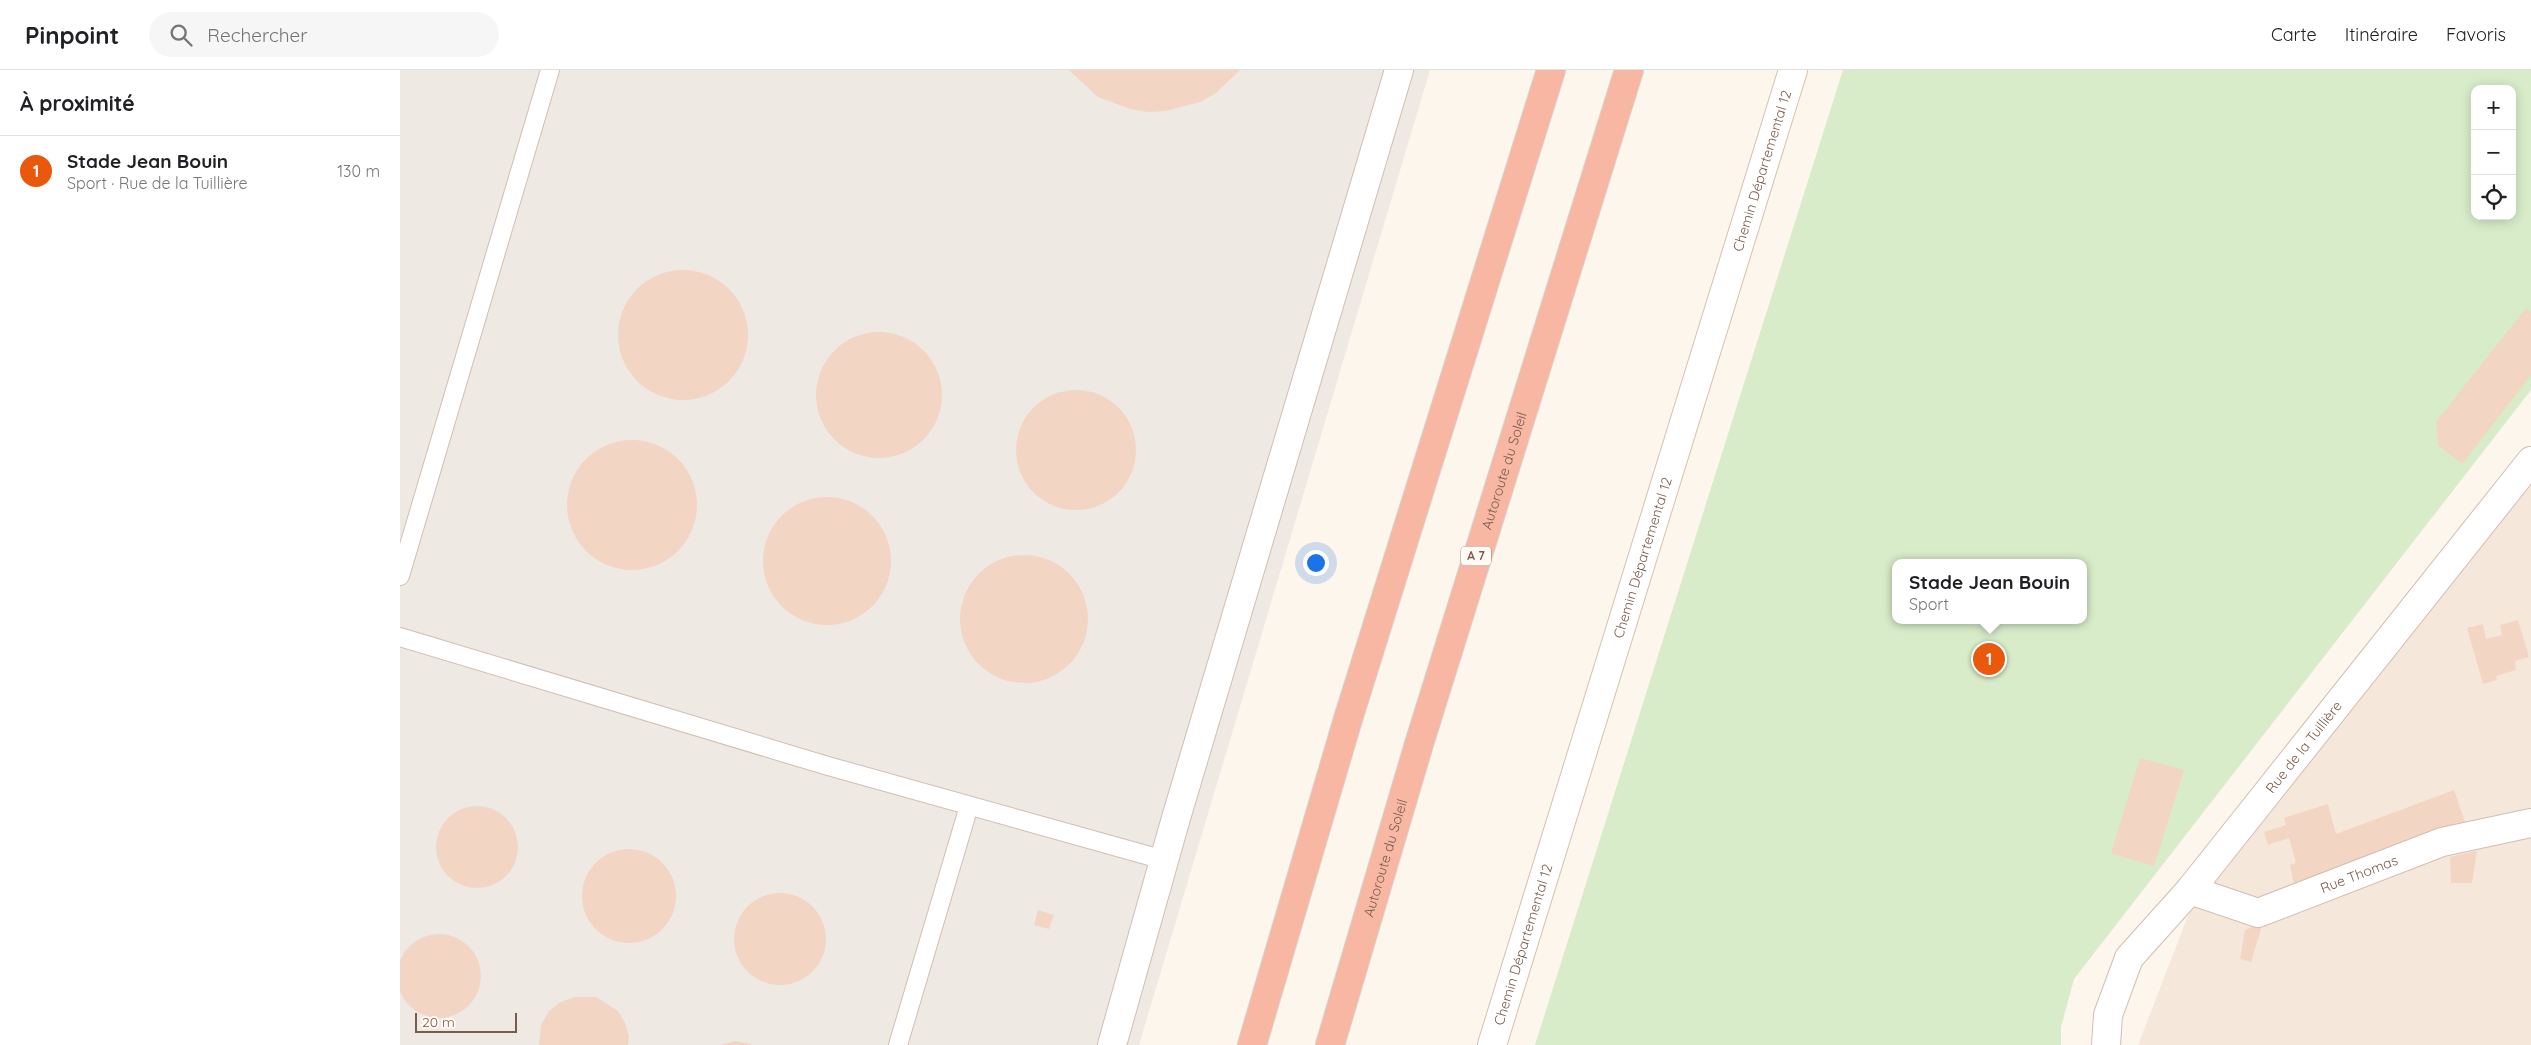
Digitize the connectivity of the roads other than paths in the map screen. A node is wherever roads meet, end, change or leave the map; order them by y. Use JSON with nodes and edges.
{"nodes":[{"id":1,"x":550,"y":70,"type":"edge"},
{"id":2,"x":1399,"y":70,"type":"edge"},
{"id":3,"x":1551,"y":70,"type":"edge"},
{"id":4,"x":1629,"y":70,"type":"edge"},
{"id":5,"x":1793,"y":70,"type":"edge"},
{"id":6,"x":2531,"y":461,"type":"edge"},
{"id":7,"x":400,"y":576,"type":"edge"},
{"id":8,"x":400,"y":637,"type":"edge"},
{"id":9,"x":969,"y":806,"type":"junction"},
{"id":10,"x":2531,"y":823,"type":"edge"},
{"id":11,"x":1164,"y":860,"type":"junction"},
{"id":12,"x":2190,"y":890,"type":"junction"},
{"id":13,"x":898,"y":1045,"type":"edge"},
{"id":14,"x":1112,"y":1045,"type":"edge"},
{"id":15,"x":1252,"y":1045,"type":"edge"},
{"id":16,"x":1330,"y":1045,"type":"edge"},
{"id":17,"x":1492,"y":1045,"type":"edge"},
{"id":18,"x":2106,"y":1045,"type":"edge"}],
"edges":[{"from":1,"to":7,"type":"lane"},
{"from":2,"to":11,"type":"street"},
{"from":3,"to":15,"type":"highway"},
{"from":4,"to":16,"type":"highway","name":"Autoroute du Soleil","number":"A 7"},
{"from":5,"to":17,"type":"street","name":"Chemin Départemental 12"},
{"from":6,"to":12,"type":"street","name":"Rue de la Tuillière"},
{"from":8,"to":9,"type":"lane"},
{"from":9,"to":11,"type":"lane"},
{"from":9,"to":13,"type":"lane"},
{"from":10,"to":12,"type":"street","name":"Rue Thomas"},
{"from":11,"to":14,"type":"street"},
{"from":12,"to":18,"type":"street","name":"Rue de la Tuillière"}]}
